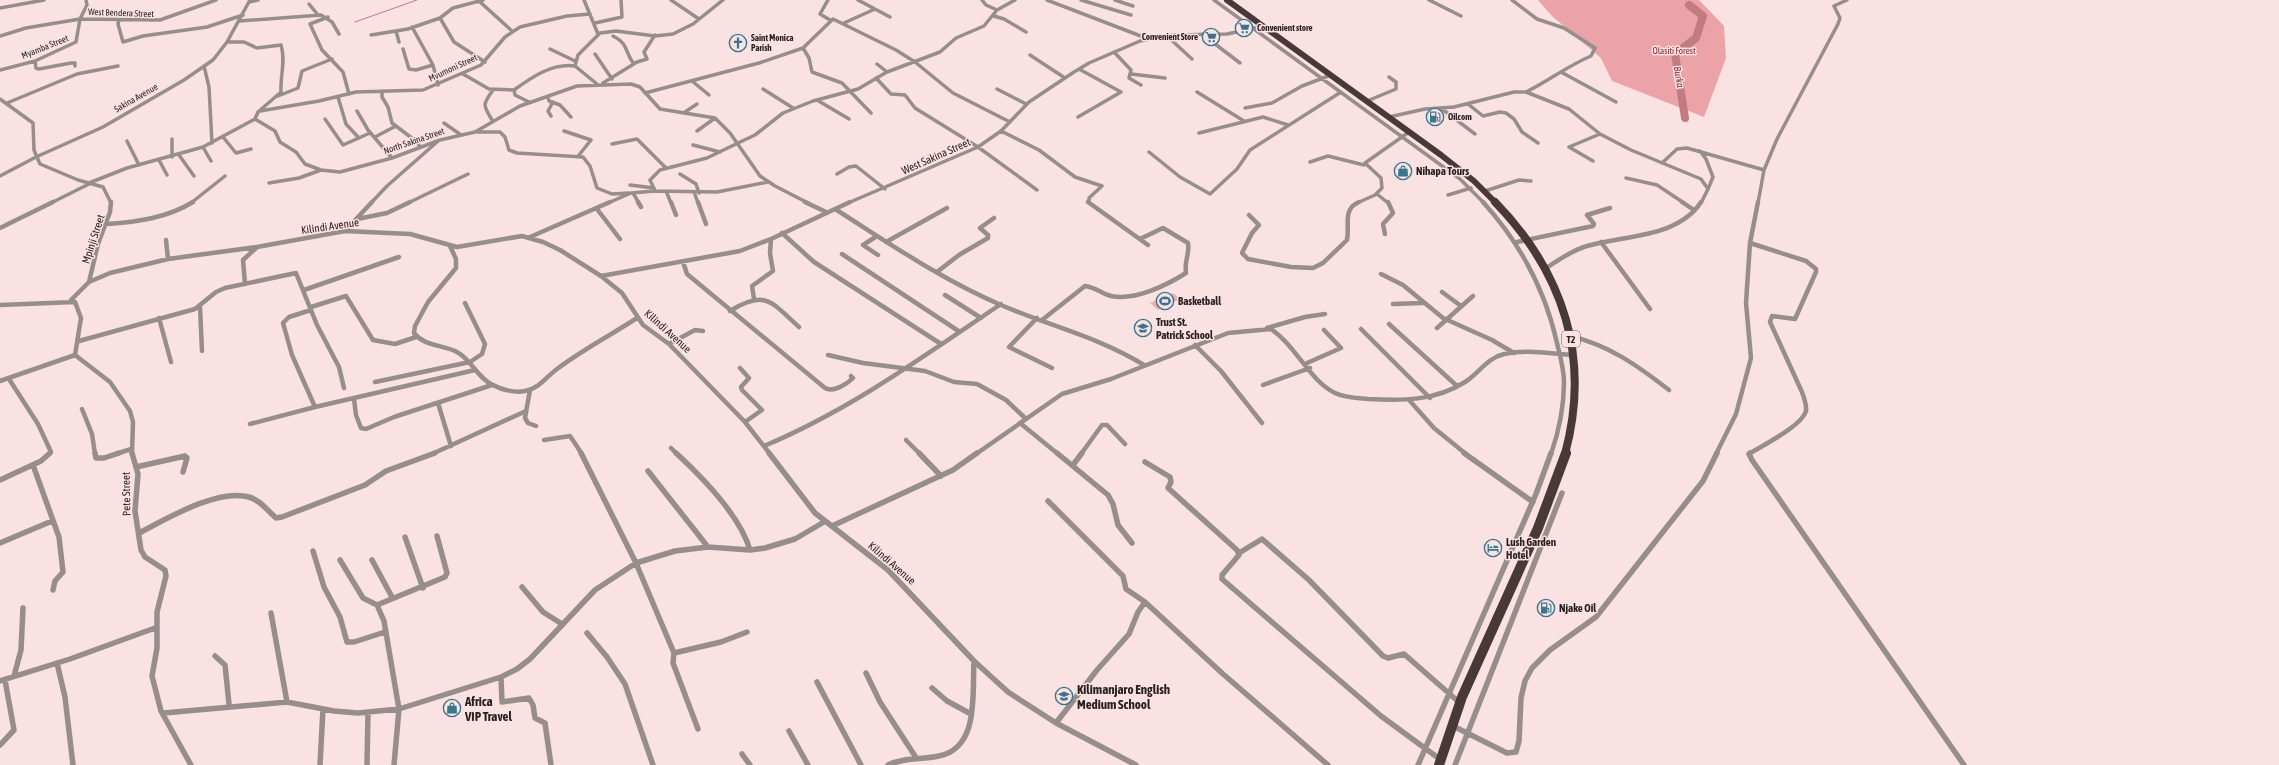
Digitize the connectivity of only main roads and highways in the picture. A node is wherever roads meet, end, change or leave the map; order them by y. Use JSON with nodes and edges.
{"nodes":[{"id":1,"x":1227,"y":0,"type":"edge"},
{"id":2,"x":1440,"y":762,"type":"edge"}],
"edges":[{"from":1,"to":2,"type":"highway","number":"T2"}]}
